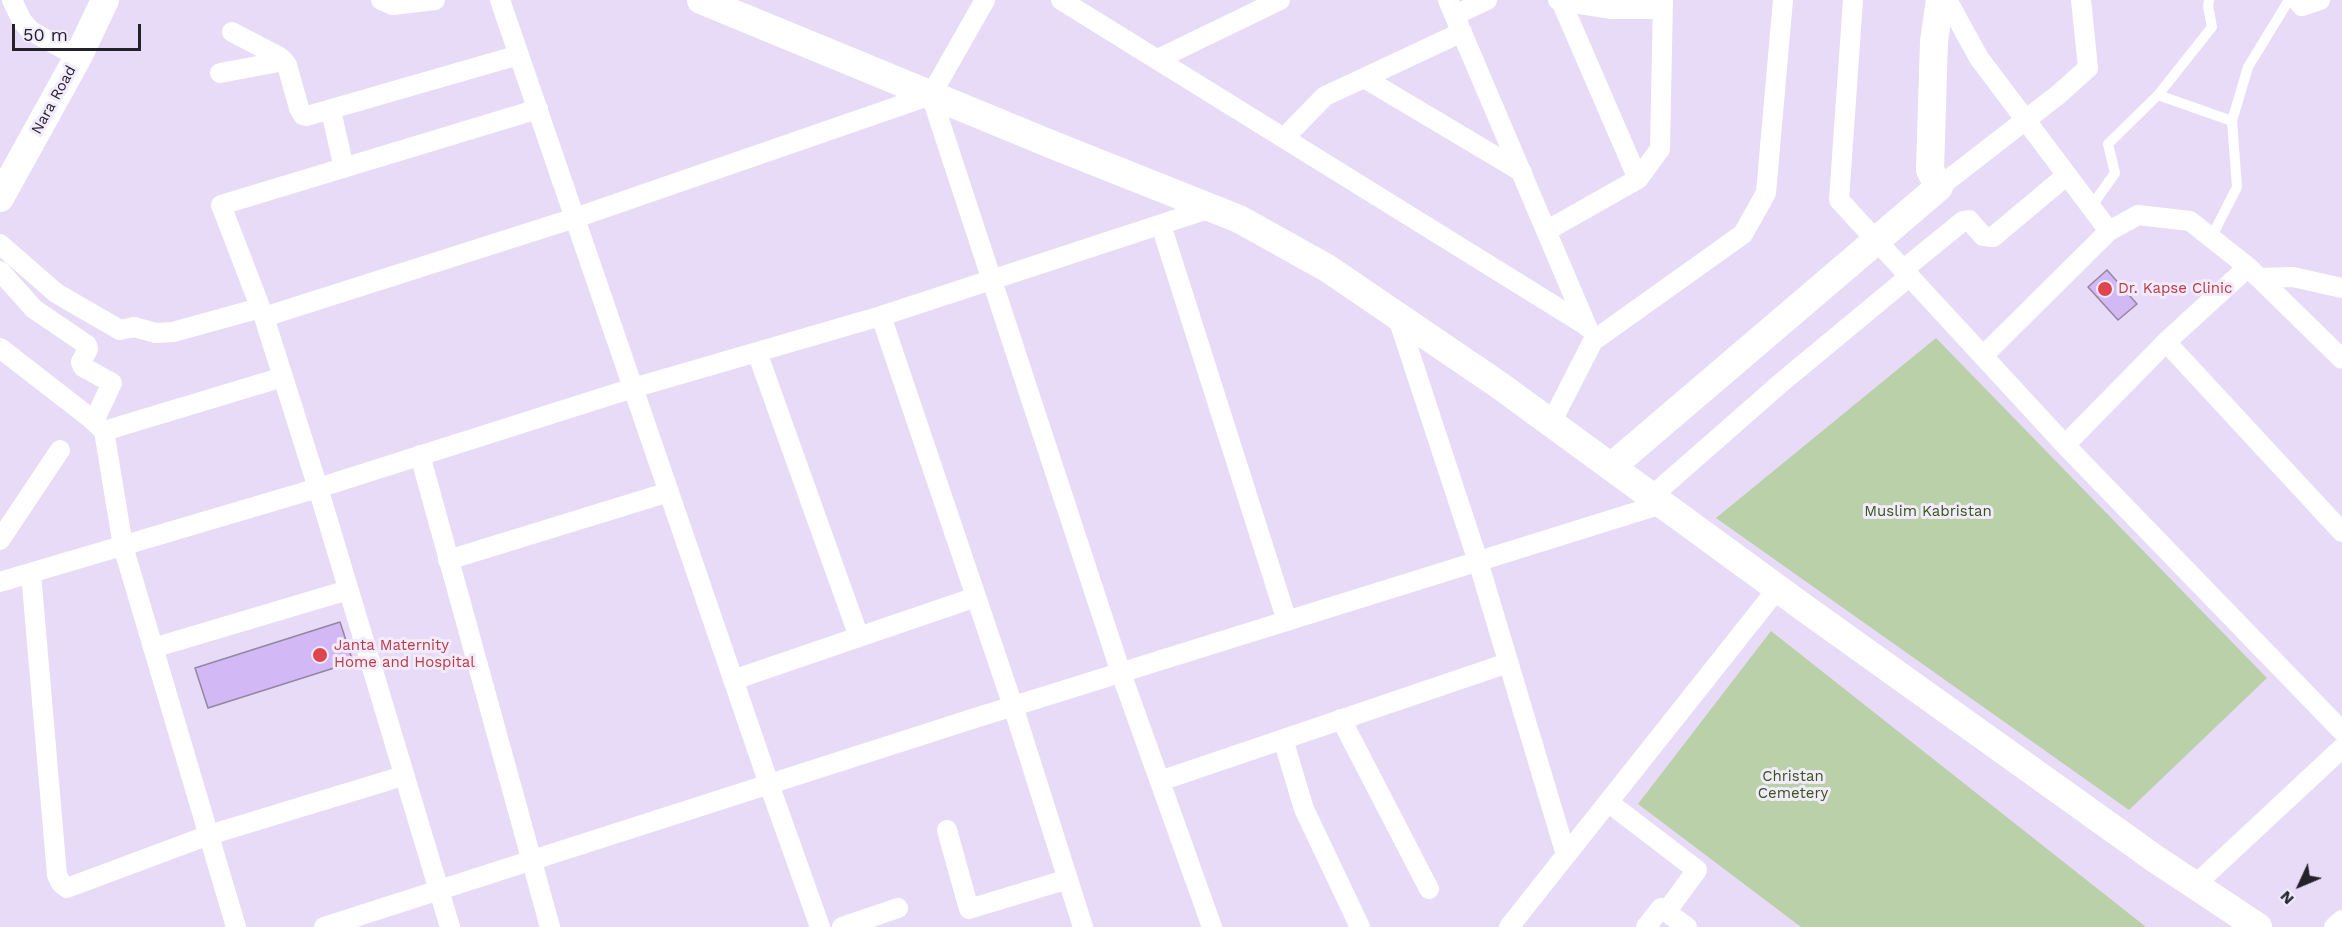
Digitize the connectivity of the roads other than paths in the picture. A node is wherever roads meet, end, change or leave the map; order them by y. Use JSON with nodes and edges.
{"nodes":[{"id":1,"x":12,"y":0,"type":"edge"},
{"id":2,"x":105,"y":0,"type":"edge"},
{"id":3,"x":381,"y":0,"type":"edge"},
{"id":4,"x":435,"y":0,"type":"edge"},
{"id":5,"x":500,"y":0,"type":"edge"},
{"id":6,"x":701,"y":0,"type":"edge"},
{"id":7,"x":985,"y":0,"type":"edge"},
{"id":8,"x":1061,"y":0,"type":"edge"},
{"id":9,"x":1280,"y":0,"type":"edge"},
{"id":10,"x":1488,"y":0,"type":"edge"},
{"id":11,"x":1560,"y":0,"type":"edge"},
{"id":12,"x":1783,"y":0,"type":"edge"},
{"id":13,"x":1853,"y":0,"type":"edge"},
{"id":14,"x":1940,"y":0,"type":"edge"},
{"id":15,"x":1947,"y":0,"type":"edge"},
{"id":16,"x":2081,"y":0,"type":"edge"},
{"id":17,"x":2209,"y":0,"type":"edge"},
{"id":18,"x":2289,"y":0,"type":"edge"},
{"id":19,"x":2297,"y":0,"type":"edge"},
{"id":20,"x":2320,"y":0,"type":"edge"},
{"id":21,"x":1662,"y":5,"type":"edge"},
{"id":22,"x":1455,"y":16,"type":"edge"},
{"id":23,"x":232,"y":32,"type":"dead end"},
{"id":24,"x":519,"y":55,"type":"junction"},
{"id":25,"x":78,"y":57,"type":"junction"},
{"id":26,"x":1158,"y":59,"type":"junction"},
{"id":27,"x":284,"y":61,"type":"junction"},
{"id":28,"x":220,"y":73,"type":"dead end"},
{"id":29,"x":1364,"y":78,"type":"junction"},
{"id":30,"x":931,"y":95,"type":"junction"},
{"id":31,"x":2158,"y":95,"type":"junction"},
{"id":32,"x":538,"y":109,"type":"junction"},
{"id":33,"x":331,"y":111,"type":"junction"},
{"id":34,"x":2025,"y":120,"type":"junction"},
{"id":35,"x":2232,"y":120,"type":"junction"},
{"id":36,"x":1284,"y":138,"type":"junction"},
{"id":37,"x":344,"y":168,"type":"junction"},
{"id":38,"x":1522,"y":172,"type":"junction"},
{"id":39,"x":2067,"y":175,"type":"junction"},
{"id":40,"x":1638,"y":179,"type":"junction"},
{"id":41,"x":1939,"y":187,"type":"junction"},
{"id":42,"x":0,"y":198,"type":"edge"},
{"id":43,"x":2091,"y":207,"type":"junction"},
{"id":44,"x":1211,"y":208,"type":"junction"},
{"id":45,"x":575,"y":218,"type":"junction"},
{"id":46,"x":1161,"y":225,"type":"junction"},
{"id":47,"x":1546,"y":231,"type":"junction"},
{"id":48,"x":2109,"y":231,"type":"junction"},
{"id":49,"x":2211,"y":238,"type":"junction"},
{"id":50,"x":1876,"y":240,"type":"junction"},
{"id":51,"x":0,"y":244,"type":"edge"},
{"id":52,"x":0,"y":272,"type":"edge"},
{"id":53,"x":1907,"y":272,"type":"junction"},
{"id":54,"x":2254,"y":272,"type":"junction"},
{"id":55,"x":992,"y":280,"type":"junction"},
{"id":56,"x":2342,"y":288,"type":"edge"},
{"id":57,"x":262,"y":313,"type":"junction"},
{"id":58,"x":1397,"y":315,"type":"junction"},
{"id":59,"x":881,"y":316,"type":"junction"},
{"id":60,"x":1590,"y":333,"type":"junction"},
{"id":61,"x":2166,"y":342,"type":"junction"},
{"id":62,"x":0,"y":348,"type":"edge"},
{"id":63,"x":758,"y":352,"type":"junction"},
{"id":64,"x":1983,"y":356,"type":"junction"},
{"id":65,"x":2342,"y":359,"type":"edge"},
{"id":66,"x":283,"y":377,"type":"junction"},
{"id":67,"x":633,"y":388,"type":"junction"},
{"id":68,"x":1551,"y":423,"type":"junction"},
{"id":69,"x":99,"y":426,"type":"junction"},
{"id":70,"x":2065,"y":445,"type":"junction"},
{"id":71,"x":60,"y":450,"type":"dead end"},
{"id":72,"x":420,"y":455,"type":"junction"},
{"id":73,"x":1611,"y":467,"type":"junction"},
{"id":74,"x":318,"y":488,"type":"junction"},
{"id":75,"x":669,"y":492,"type":"junction"},
{"id":76,"x":1657,"y":500,"type":"junction"},
{"id":77,"x":2342,"y":532,"type":"edge"},
{"id":78,"x":0,"y":540,"type":"edge"},
{"id":79,"x":123,"y":546,"type":"junction"},
{"id":80,"x":448,"y":560,"type":"junction"},
{"id":81,"x":1478,"y":561,"type":"junction"},
{"id":82,"x":31,"y":573,"type":"junction"},
{"id":83,"x":0,"y":582,"type":"edge"},
{"id":84,"x":1778,"y":588,"type":"junction"},
{"id":85,"x":348,"y":590,"type":"junction"},
{"id":86,"x":976,"y":597,"type":"junction"},
{"id":87,"x":1287,"y":621,"type":"junction"},
{"id":88,"x":859,"y":637,"type":"junction"},
{"id":89,"x":153,"y":648,"type":"junction"},
{"id":90,"x":1508,"y":663,"type":"junction"},
{"id":91,"x":1121,"y":673,"type":"junction"},
{"id":92,"x":733,"y":680,"type":"junction"},
{"id":93,"x":1013,"y":706,"type":"junction"},
{"id":94,"x":1341,"y":719,"type":"junction"},
{"id":95,"x":2342,"y":731,"type":"edge"},
{"id":96,"x":1282,"y":739,"type":"junction"},
{"id":97,"x":2342,"y":748,"type":"edge"},
{"id":98,"x":403,"y":776,"type":"junction"},
{"id":99,"x":1160,"y":781,"type":"junction"},
{"id":100,"x":769,"y":784,"type":"junction"},
{"id":101,"x":1608,"y":802,"type":"junction"},
{"id":102,"x":947,"y":830,"type":"dead end"},
{"id":103,"x":209,"y":835,"type":"junction"},
{"id":104,"x":1566,"y":855,"type":"junction"},
{"id":105,"x":530,"y":860,"type":"junction"},
{"id":106,"x":1068,"y":879,"type":"junction"},
{"id":107,"x":2195,"y":885,"type":"junction"},
{"id":108,"x":1429,"y":889,"type":"dead end"},
{"id":109,"x":437,"y":890,"type":"junction"},
{"id":110,"x":898,"y":908,"type":"dead end"},
{"id":111,"x":1666,"y":912,"type":"junction"},
{"id":112,"x":2342,"y":920,"type":"edge"},
{"id":113,"x":236,"y":927,"type":"edge"},
{"id":114,"x":324,"y":927,"type":"edge"},
{"id":115,"x":450,"y":927,"type":"edge"},
{"id":116,"x":550,"y":927,"type":"edge"},
{"id":117,"x":820,"y":927,"type":"edge"},
{"id":118,"x":842,"y":927,"type":"edge"},
{"id":119,"x":1083,"y":927,"type":"edge"},
{"id":120,"x":1212,"y":927,"type":"edge"},
{"id":121,"x":1360,"y":927,"type":"edge"},
{"id":122,"x":1509,"y":927,"type":"edge"},
{"id":123,"x":1646,"y":927,"type":"edge"},
{"id":124,"x":1687,"y":927,"type":"edge"},
{"id":125,"x":2258,"y":927,"type":"edge"},
{"id":126,"x":2334,"y":927,"type":"edge"}],
"edges":[{"from":1,"to":25,"type":"street"},
{"from":2,"to":25,"type":"main road","name":"Nara Road"},
{"from":3,"to":4,"type":"street"},
{"from":5,"to":24,"type":"street"},
{"from":6,"to":30,"type":"main road"},
{"from":7,"to":30,"type":"street"},
{"from":8,"to":26,"type":"street"},
{"from":9,"to":26,"type":"street"},
{"from":10,"to":22,"type":"street"},
{"from":11,"to":21,"type":"street"},
{"from":11,"to":40,"type":"street"},
{"from":12,"to":60,"type":"street"},
{"from":13,"to":50,"type":"street"},
{"from":14,"to":41,"type":"main road"},
{"from":15,"to":34,"type":"street"},
{"from":16,"to":34,"type":"street"},
{"from":17,"to":31,"type":"lane"},
{"from":18,"to":35,"type":"lane"},
{"from":19,"to":20,"type":"street"},
{"from":21,"to":40,"type":"street"},
{"from":22,"to":29,"type":"street"},
{"from":22,"to":38,"type":"street"},
{"from":23,"to":27,"type":"street"},
{"from":24,"to":32,"type":"street"},
{"from":24,"to":33,"type":"street"},
{"from":25,"to":42,"type":"main road","name":"Nara Road"},
{"from":26,"to":36,"type":"street"},
{"from":27,"to":28,"type":"street"},
{"from":27,"to":33,"type":"street"},
{"from":29,"to":36,"type":"street"},
{"from":29,"to":38,"type":"street"},
{"from":30,"to":44,"type":"main road"},
{"from":30,"to":45,"type":"street"},
{"from":30,"to":55,"type":"street"},
{"from":31,"to":35,"type":"lane"},
{"from":31,"to":43,"type":"lane"},
{"from":32,"to":37,"type":"street"},
{"from":32,"to":45,"type":"street"},
{"from":33,"to":37,"type":"street"},
{"from":34,"to":39,"type":"street"},
{"from":34,"to":41,"type":"street"},
{"from":35,"to":49,"type":"lane"},
{"from":36,"to":60,"type":"street"},
{"from":37,"to":57,"type":"street"},
{"from":38,"to":47,"type":"street"},
{"from":39,"to":43,"type":"street"},
{"from":39,"to":53,"type":"street"},
{"from":40,"to":47,"type":"street"},
{"from":41,"to":50,"type":"main road"},
{"from":43,"to":48,"type":"street"},
{"from":44,"to":46,"type":"street"},
{"from":44,"to":58,"type":"main road"},
{"from":45,"to":57,"type":"street"},
{"from":45,"to":67,"type":"street"},
{"from":46,"to":55,"type":"street"},
{"from":46,"to":87,"type":"street"},
{"from":47,"to":60,"type":"street"},
{"from":48,"to":49,"type":"street"},
{"from":48,"to":64,"type":"street"},
{"from":49,"to":54,"type":"street"},
{"from":50,"to":53,"type":"street"},
{"from":50,"to":73,"type":"main road"},
{"from":51,"to":57,"type":"street"},
{"from":52,"to":69,"type":"street"},
{"from":53,"to":64,"type":"street"},
{"from":53,"to":76,"type":"street"},
{"from":54,"to":56,"type":"street"},
{"from":54,"to":61,"type":"street"},
{"from":54,"to":65,"type":"street"},
{"from":55,"to":59,"type":"street"},
{"from":55,"to":91,"type":"street"},
{"from":57,"to":66,"type":"street"},
{"from":58,"to":68,"type":"main road"},
{"from":58,"to":81,"type":"street"},
{"from":59,"to":63,"type":"street"},
{"from":59,"to":86,"type":"street"},
{"from":60,"to":68,"type":"street"},
{"from":61,"to":70,"type":"street"},
{"from":61,"to":77,"type":"street"},
{"from":62,"to":69,"type":"street"},
{"from":63,"to":67,"type":"street"},
{"from":63,"to":88,"type":"street"},
{"from":64,"to":70,"type":"street"},
{"from":66,"to":69,"type":"street"},
{"from":66,"to":74,"type":"street"},
{"from":67,"to":72,"type":"street"},
{"from":67,"to":75,"type":"street"},
{"from":68,"to":73,"type":"main road"},
{"from":69,"to":79,"type":"street"},
{"from":70,"to":95,"type":"street"},
{"from":71,"to":78,"type":"street"},
{"from":72,"to":74,"type":"street"},
{"from":72,"to":80,"type":"street"},
{"from":73,"to":76,"type":"main road"},
{"from":74,"to":79,"type":"street"},
{"from":74,"to":85,"type":"street"},
{"from":75,"to":80,"type":"street"},
{"from":75,"to":92,"type":"street"},
{"from":76,"to":81,"type":"street"},
{"from":76,"to":84,"type":"main road"},
{"from":79,"to":82,"type":"street"},
{"from":79,"to":89,"type":"street"},
{"from":80,"to":105,"type":"street"},
{"from":81,"to":87,"type":"street"},
{"from":81,"to":90,"type":"street"},
{"from":82,"to":83,"type":"street"},
{"from":82,"to":103,"type":"street"},
{"from":84,"to":101,"type":"street"},
{"from":84,"to":107,"type":"main road"},
{"from":85,"to":89,"type":"street"},
{"from":85,"to":98,"type":"street"},
{"from":86,"to":88,"type":"street"},
{"from":86,"to":93,"type":"street"},
{"from":87,"to":91,"type":"street"},
{"from":88,"to":92,"type":"street"},
{"from":89,"to":103,"type":"street"},
{"from":90,"to":94,"type":"street"},
{"from":90,"to":104,"type":"street"},
{"from":91,"to":93,"type":"street"},
{"from":91,"to":99,"type":"street"},
{"from":92,"to":100,"type":"street"},
{"from":93,"to":100,"type":"street"},
{"from":93,"to":106,"type":"street"},
{"from":94,"to":96,"type":"street"},
{"from":94,"to":108,"type":"street"},
{"from":96,"to":99,"type":"street"},
{"from":96,"to":121,"type":"street"},
{"from":97,"to":107,"type":"street"},
{"from":98,"to":103,"type":"street"},
{"from":98,"to":109,"type":"street"},
{"from":99,"to":120,"type":"street"},
{"from":100,"to":105,"type":"street"},
{"from":100,"to":117,"type":"street"},
{"from":101,"to":104,"type":"street"},
{"from":101,"to":111,"type":"street"},
{"from":102,"to":106,"type":"street"},
{"from":103,"to":113,"type":"street"},
{"from":104,"to":122,"type":"street"},
{"from":105,"to":109,"type":"street"},
{"from":105,"to":116,"type":"street"},
{"from":106,"to":119,"type":"street"},
{"from":107,"to":125,"type":"main road"},
{"from":109,"to":114,"type":"street"},
{"from":109,"to":115,"type":"street"},
{"from":110,"to":118,"type":"street"},
{"from":111,"to":123,"type":"street"},
{"from":111,"to":124,"type":"street"},
{"from":112,"to":126,"type":"street"}]}
